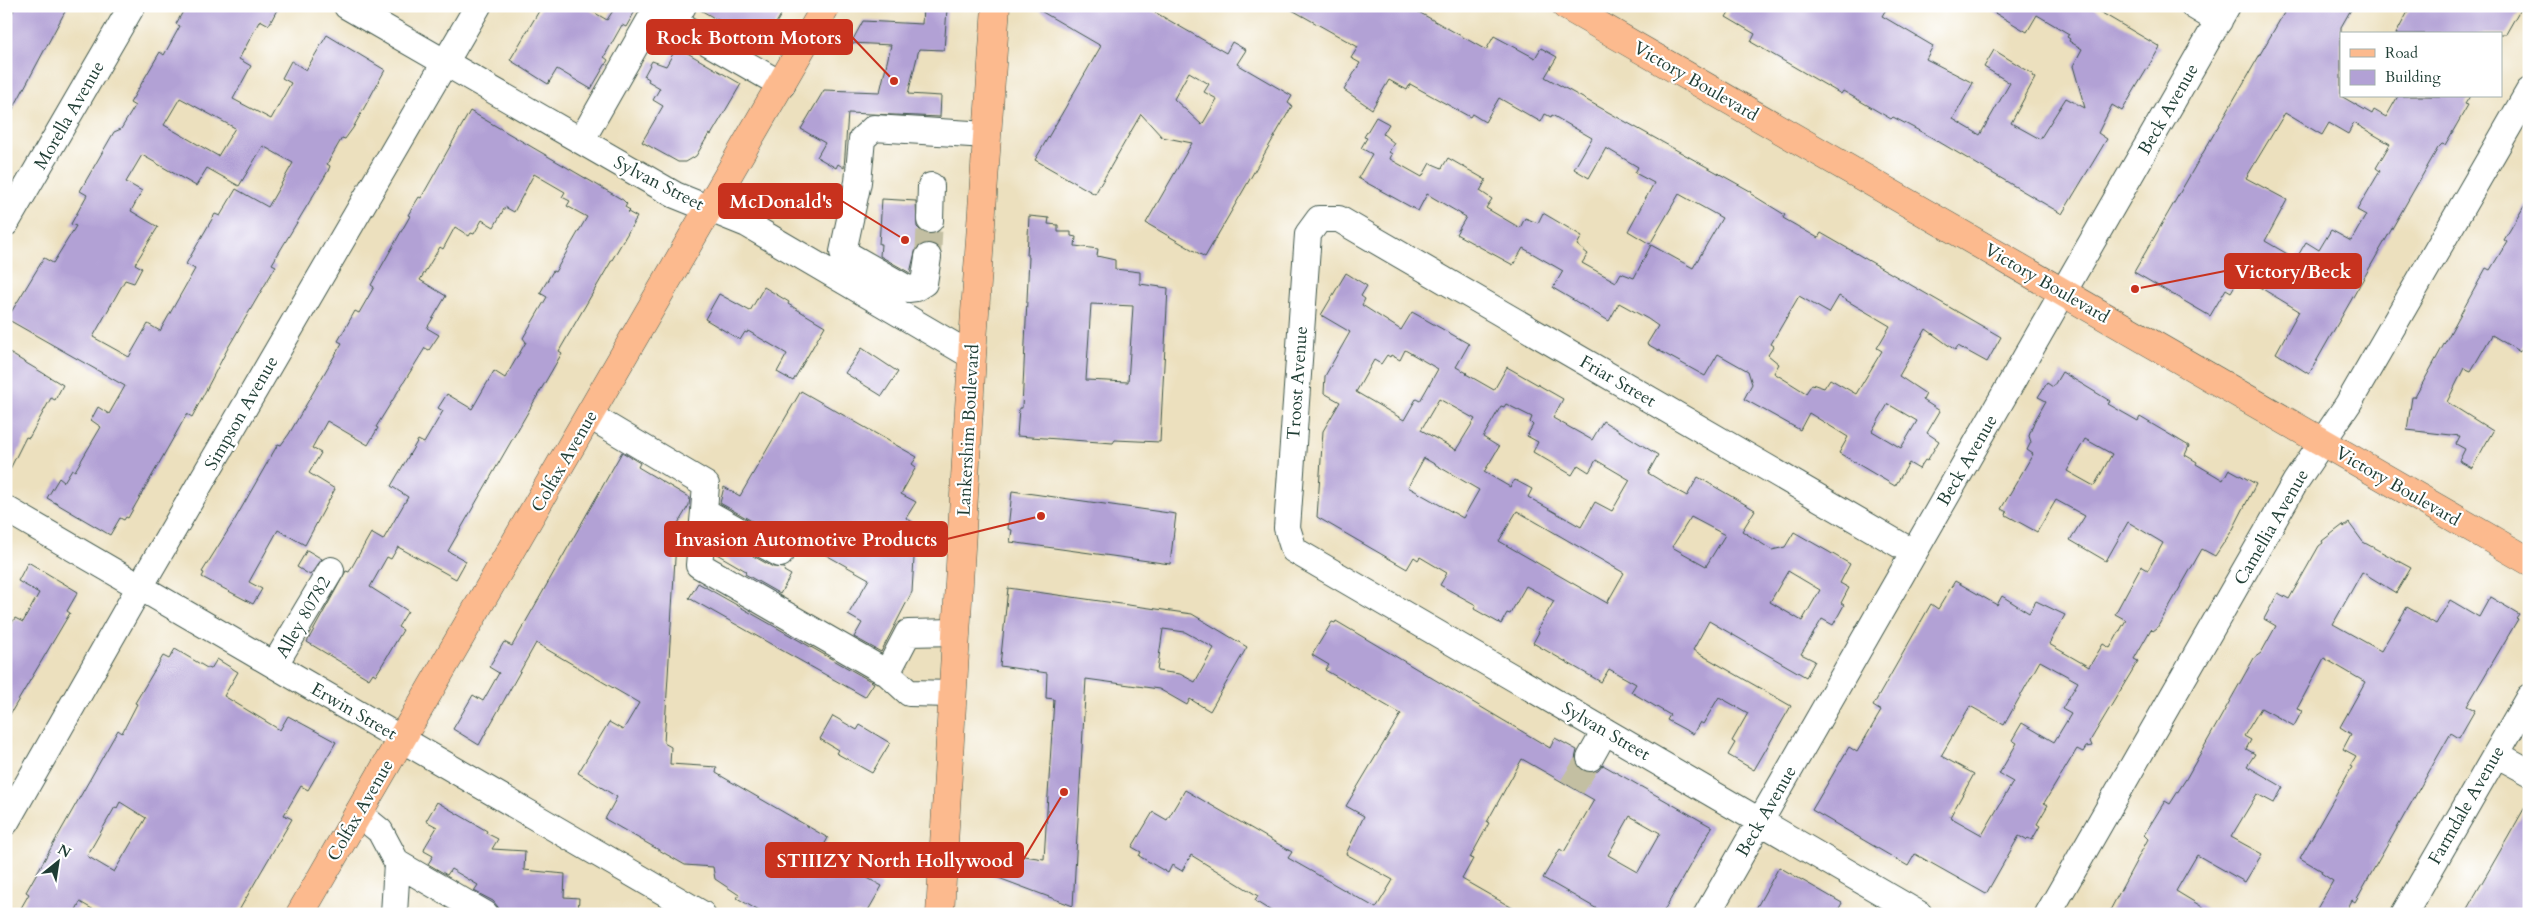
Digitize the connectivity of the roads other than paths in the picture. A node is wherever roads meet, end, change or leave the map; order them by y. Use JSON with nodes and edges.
{"nodes":[{"id":1,"x":132,"y":6,"type":"edge"},
{"id":2,"x":347,"y":6,"type":"edge"},
{"id":3,"x":478,"y":6,"type":"edge"},
{"id":4,"x":658,"y":6,"type":"edge"},
{"id":5,"x":684,"y":6,"type":"edge"},
{"id":6,"x":826,"y":6,"type":"edge"},
{"id":7,"x":996,"y":6,"type":"edge"},
{"id":8,"x":1566,"y":6,"type":"edge"},
{"id":9,"x":2194,"y":6,"type":"edge"},
{"id":10,"x":2223,"y":14,"type":"edge"},
{"id":11,"x":445,"y":62,"type":"junction"},
{"id":12,"x":782,"y":85,"type":"junction"},
{"id":13,"x":2529,"y":91,"type":"edge"},
{"id":14,"x":987,"y":135,"type":"junction"},
{"id":15,"x":581,"y":141,"type":"junction"},
{"id":16,"x":931,"y":186,"type":"dead end"},
{"id":17,"x":709,"y":209,"type":"junction"},
{"id":18,"x":1319,"y":219,"type":"joint"},
{"id":19,"x":930,"y":220,"type":"tunnel mouth"},
{"id":20,"x":6,"y":223,"type":"edge"},
{"id":21,"x":928,"y":257,"type":"tunnel mouth"},
{"id":22,"x":2063,"y":292,"type":"junction"},
{"id":23,"x":972,"y":356,"type":"junction"},
{"id":24,"x":590,"y":416,"type":"junction"},
{"id":25,"x":2322,"y":442,"type":"junction"},
{"id":26,"x":6,"y":509,"type":"edge"},
{"id":27,"x":704,"y":510,"type":"junction"},
{"id":28,"x":1294,"y":550,"type":"joint"},
{"id":29,"x":1914,"y":553,"type":"junction"},
{"id":30,"x":780,"y":554,"type":"dead end"},
{"id":31,"x":2529,"y":561,"type":"edge"},
{"id":32,"x":331,"y":570,"type":"dead end"},
{"id":33,"x":141,"y":585,"type":"junction"},
{"id":34,"x":956,"y":632,"type":"junction"},
{"id":35,"x":275,"y":664,"type":"junction"},
{"id":36,"x":887,"y":672,"type":"junction"},
{"id":37,"x":952,"y":694,"type":"junction"},
{"id":38,"x":2529,"y":697,"type":"edge"},
{"id":39,"x":1605,"y":730,"type":"junction"},
{"id":40,"x":401,"y":738,"type":"junction"},
{"id":41,"x":2496,"y":754,"type":"junction"},
{"id":42,"x":1590,"y":758,"type":"tunnel mouth"},
{"id":43,"x":2529,"y":772,"type":"edge"},
{"id":44,"x":358,"y":813,"type":"junction"},
{"id":45,"x":1760,"y":821,"type":"junction"},
{"id":46,"x":6,"y":822,"type":"edge"},
{"id":47,"x":397,"y":863,"type":"junction"},
{"id":48,"x":300,"y":914,"type":"edge"},
{"id":49,"x":394,"y":914,"type":"edge"},
{"id":50,"x":485,"y":914,"type":"edge"},
{"id":51,"x":702,"y":914,"type":"edge"},
{"id":52,"x":940,"y":914,"type":"edge"},
{"id":53,"x":1707,"y":914,"type":"edge"},
{"id":54,"x":1919,"y":914,"type":"edge"},
{"id":55,"x":2048,"y":914,"type":"edge"},
{"id":56,"x":2404,"y":914,"type":"edge"}],
"edges":[{"from":1,"to":20,"type":"street","name":"Morella Avenue"},
{"from":2,"to":11,"type":"street","name":"Sylvan Street"},
{"from":3,"to":11,"type":"street","name":"Simpson Avenue"},
{"from":4,"to":15,"type":"street"},
{"from":5,"to":12,"type":"street"},
{"from":6,"to":12,"type":"main road","name":"Colfax Avenue"},
{"from":7,"to":14,"type":"main road","name":"Lankershim Boulevard"},
{"from":8,"to":22,"type":"main road","name":"Victory Boulevard"},
{"from":9,"to":10,"type":"street"},
{"from":10,"to":22,"type":"street","name":"Beck Avenue"},
{"from":11,"to":15,"type":"street","name":"Sylvan Street"},
{"from":11,"to":33,"type":"street","name":"Simpson Avenue"},
{"from":12,"to":17,"type":"main road","name":"Colfax Avenue"},
{"from":13,"to":25,"type":"street","name":"Camellia Avenue"},
{"from":14,"to":21,"type":"street"},
{"from":14,"to":23,"type":"main road","name":"Lankershim Boulevard"},
{"from":15,"to":17,"type":"street","name":"Sylvan Street"},
{"from":16,"to":19,"type":"street"},
{"from":17,"to":23,"type":"street","name":"Sylvan Street"},
{"from":17,"to":24,"type":"main road","name":"Colfax Avenue"},
{"from":18,"to":28,"type":"street","name":"Troost Avenue"},
{"from":18,"to":29,"type":"street","name":"Friar Street"},
{"from":22,"to":25,"type":"main road","name":"Victory Boulevard"},
{"from":22,"to":29,"type":"street","name":"Beck Avenue"},
{"from":23,"to":34,"type":"main road","name":"Lankershim Boulevard"},
{"from":24,"to":27,"type":"street"},
{"from":24,"to":40,"type":"main road","name":"Colfax Avenue"},
{"from":25,"to":31,"type":"main road","name":"Victory Boulevard"},
{"from":25,"to":55,"type":"street","name":"Camellia Avenue"},
{"from":26,"to":33,"type":"street","name":"Erwin Street"},
{"from":27,"to":30,"type":"street"},
{"from":27,"to":36,"type":"street"},
{"from":28,"to":39,"type":"street","name":"Sylvan Street"},
{"from":29,"to":45,"type":"street","name":"Beck Avenue"},
{"from":32,"to":35,"type":"street","name":"Alley 80782"},
{"from":33,"to":35,"type":"street","name":"Erwin Street"},
{"from":33,"to":46,"type":"street","name":"Simpson Avenue"},
{"from":34,"to":36,"type":"street"},
{"from":34,"to":37,"type":"main road","name":"Lankershim Boulevard"},
{"from":35,"to":40,"type":"street","name":"Erwin Street"},
{"from":36,"to":37,"type":"street"},
{"from":37,"to":52,"type":"main road","name":"Lankershim Boulevard"},
{"from":38,"to":41,"type":"street","name":"Farmdale Avenue"},
{"from":39,"to":42,"type":"street"},
{"from":39,"to":45,"type":"street","name":"Sylvan Street"},
{"from":40,"to":44,"type":"main road","name":"Colfax Avenue"},
{"from":40,"to":51,"type":"street","name":"Erwin Street"},
{"from":41,"to":43,"type":"street"},
{"from":41,"to":56,"type":"street","name":"Farmdale Avenue"},
{"from":44,"to":47,"type":"street"},
{"from":44,"to":48,"type":"main road","name":"Colfax Avenue"},
{"from":45,"to":53,"type":"street","name":"Beck Avenue"},
{"from":45,"to":54,"type":"street","name":"Sylvan Street"},
{"from":47,"to":49,"type":"street"},
{"from":47,"to":50,"type":"street"}]}
